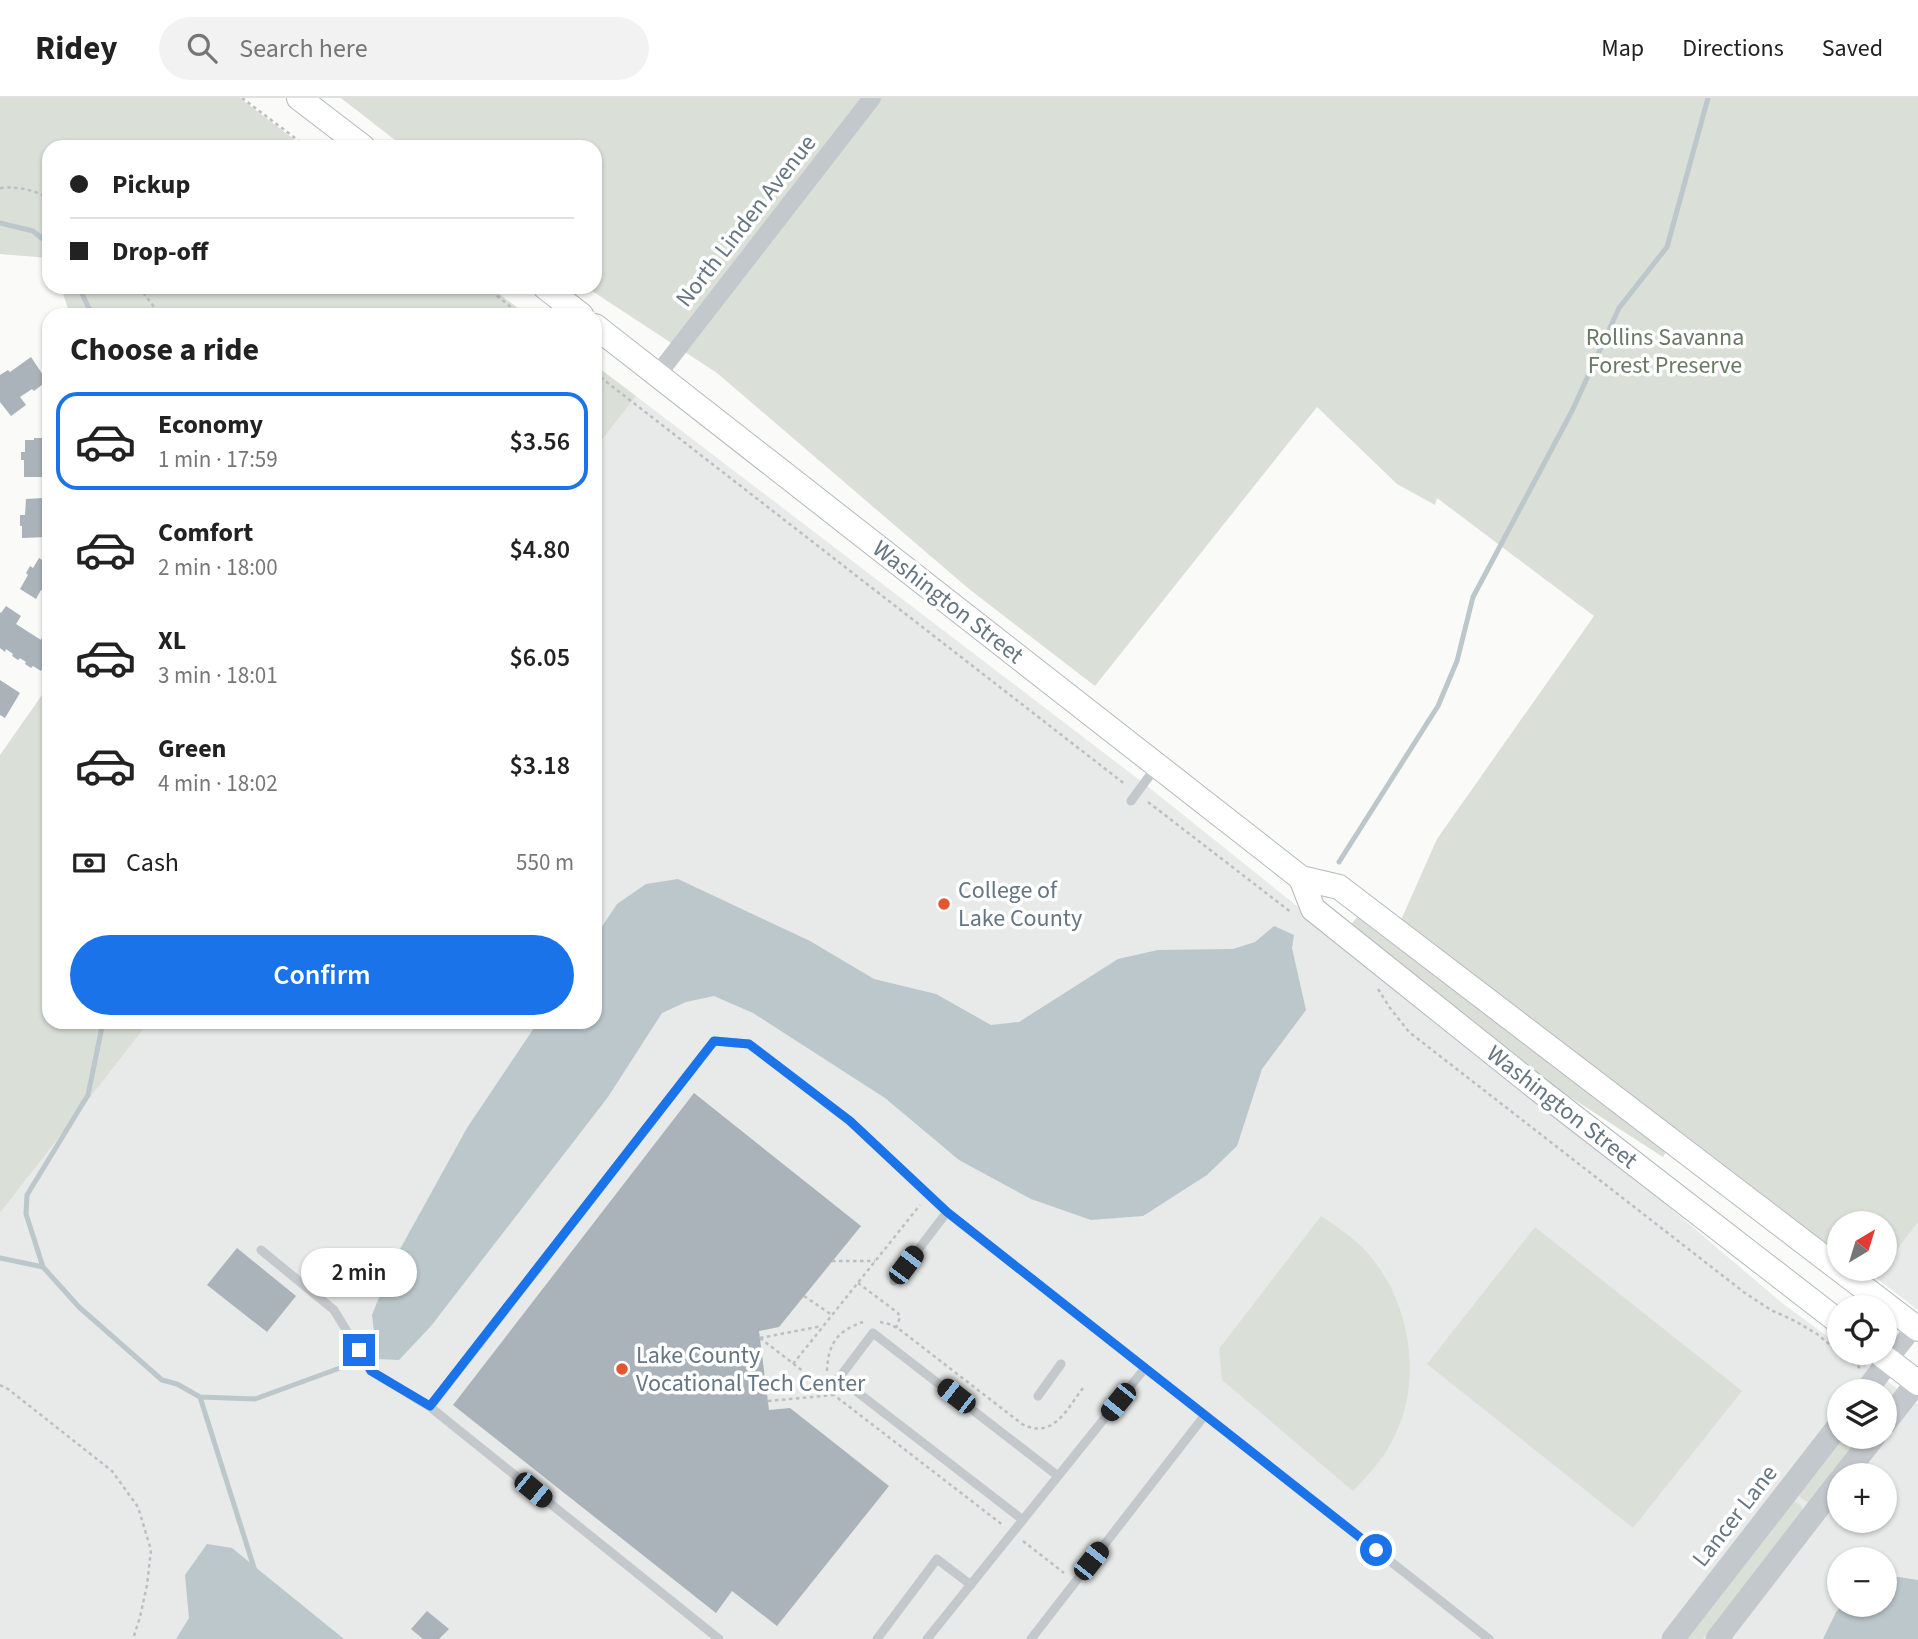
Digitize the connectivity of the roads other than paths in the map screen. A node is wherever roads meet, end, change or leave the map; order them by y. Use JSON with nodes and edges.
{"nodes":[{"id":1,"x":299,"y":98,"type":"edge"},
{"id":2,"x":872,"y":98,"type":"edge"},
{"id":3,"x":354,"y":140,"type":"edge"},
{"id":4,"x":554,"y":294,"type":"edge"},
{"id":5,"x":572,"y":308,"type":"edge"},
{"id":6,"x":602,"y":331,"type":"edge"},
{"id":7,"x":658,"y":374,"type":"junction"},
{"id":8,"x":1157,"y":766,"type":"junction"},
{"id":9,"x":1134,"y":797,"type":"road end"},
{"id":10,"x":1301,"y":878,"type":"junction"},
{"id":11,"x":947,"y":1212,"type":"junction"},
{"id":12,"x":261,"y":1250,"type":"dead end"},
{"id":13,"x":1827,"y":1260,"type":"edge"},
{"id":14,"x":894,"y":1281,"type":"dead end"},
{"id":15,"x":1855,"y":1281,"type":"edge"},
{"id":16,"x":1827,"y":1313,"type":"edge"},
{"id":17,"x":1917,"y":1327,"type":"edge"},
{"id":18,"x":1897,"y":1345,"type":"edge"},
{"id":19,"x":1061,"y":1364,"type":"dead end"},
{"id":20,"x":1895,"y":1365,"type":"edge"},
{"id":21,"x":1145,"y":1368,"type":"junction"},
{"id":22,"x":1918,"y":1382,"type":"edge"},
{"id":23,"x":1038,"y":1396,"type":"dead end"},
{"id":24,"x":430,"y":1406,"type":"junction"},
{"id":25,"x":1897,"y":1408,"type":"edge"},
{"id":26,"x":1205,"y":1415,"type":"junction"},
{"id":27,"x":1827,"y":1440,"type":"edge"},
{"id":28,"x":1865,"y":1449,"type":"edge"},
{"id":29,"x":1853,"y":1463,"type":"edge"},
{"id":30,"x":1058,"y":1476,"type":"junction"},
{"id":31,"x":1827,"y":1497,"type":"edge"},
{"id":32,"x":1023,"y":1520,"type":"junction"},
{"id":33,"x":971,"y":1585,"type":"junction"},
{"id":34,"x":719,"y":1639,"type":"edge"},
{"id":35,"x":877,"y":1639,"type":"edge"},
{"id":36,"x":928,"y":1639,"type":"edge"},
{"id":37,"x":1031,"y":1639,"type":"edge"},
{"id":38,"x":1489,"y":1639,"type":"edge"},
{"id":39,"x":1673,"y":1639,"type":"edge"},
{"id":40,"x":1717,"y":1639,"type":"edge"}],
"edges":[{"from":1,"to":3,"type":"main road"},
{"from":2,"to":7,"type":"street","name":"North Linden Avenue"},
{"from":4,"to":5,"type":"main road"},
{"from":6,"to":7,"type":"main road","name":"Washington Street"},
{"from":7,"to":8,"type":"main road","name":"Washington Street"},
{"from":8,"to":9,"type":"lane"},
{"from":8,"to":10,"type":"main road","name":"Washington Street"},
{"from":10,"to":13,"type":"main road","name":"Washington Street"},
{"from":10,"to":16,"type":"main road","name":"Washington Street"},
{"from":11,"to":14,"type":"lane"},
{"from":11,"to":21,"type":"lane"},
{"from":11,"to":24,"type":"lane"},
{"from":12,"to":24,"type":"lane"},
{"from":15,"to":17,"type":"main road","name":"Washington Street"},
{"from":17,"to":18,"type":"street"},
{"from":19,"to":23,"type":"lane"},
{"from":20,"to":22,"type":"main road"},
{"from":21,"to":26,"type":"lane"},
{"from":21,"to":30,"type":"lane"},
{"from":22,"to":25,"type":"street"},
{"from":24,"to":34,"type":"lane"},
{"from":26,"to":37,"type":"lane"},
{"from":26,"to":38,"type":"lane"},
{"from":27,"to":39,"type":"street","name":"Lancer Lane"},
{"from":28,"to":29,"type":"street"},
{"from":30,"to":32,"type":"lane"},
{"from":30,"to":32,"type":"lane"},
{"from":31,"to":40,"type":"street"},
{"from":32,"to":33,"type":"lane"},
{"from":33,"to":35,"type":"lane"},
{"from":33,"to":36,"type":"lane"}]}
